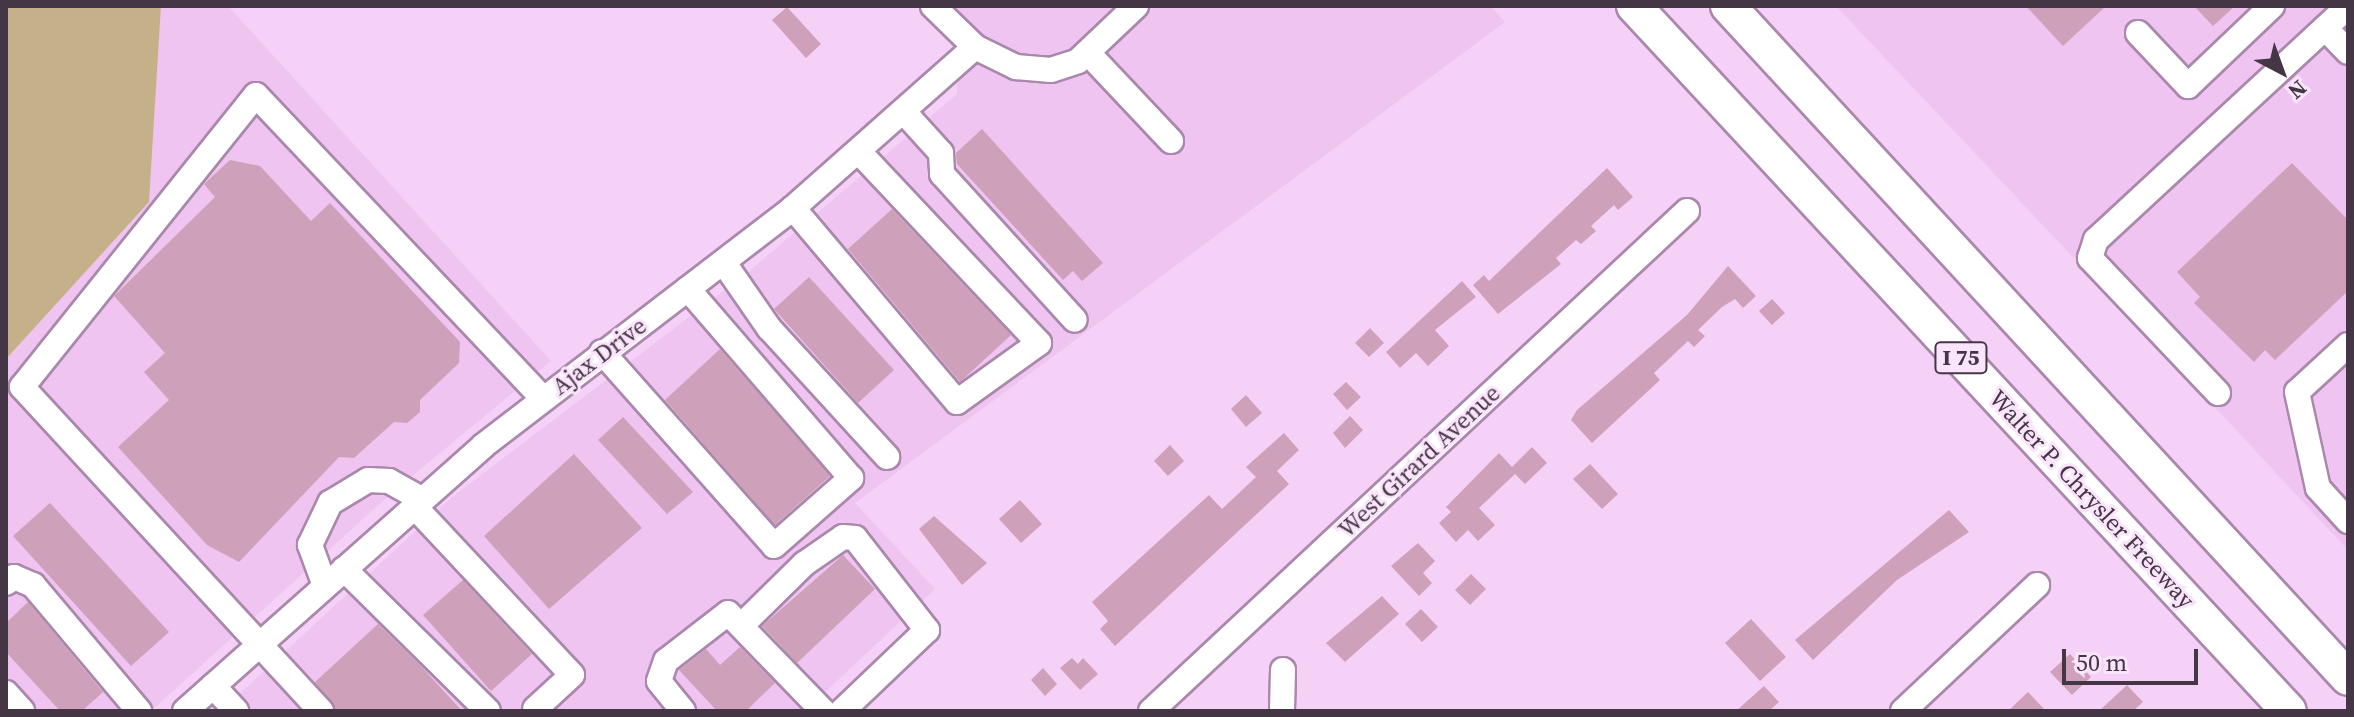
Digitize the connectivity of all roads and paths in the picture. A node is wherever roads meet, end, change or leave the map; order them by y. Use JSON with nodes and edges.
{"nodes":[{"id":1,"x":933,"y":6,"type":"edge"},
{"id":2,"x":1136,"y":6,"type":"edge"},
{"id":3,"x":1634,"y":6,"type":"edge"},
{"id":4,"x":1728,"y":6,"type":"edge"},
{"id":5,"x":2272,"y":6,"type":"edge"},
{"id":6,"x":2348,"y":7,"type":"edge"},
{"id":7,"x":965,"y":28,"type":"edge"},
{"id":8,"x":2325,"y":28,"type":"junction"},
{"id":9,"x":2138,"y":33,"type":"dead end"},
{"id":10,"x":2348,"y":52,"type":"edge"},
{"id":11,"x":1088,"y":53,"type":"junction"},
{"id":12,"x":904,"y":112,"type":"junction"},
{"id":13,"x":1171,"y":141,"type":"dead end"},
{"id":14,"x":859,"y":152,"type":"junction"},
{"id":15,"x":793,"y":208,"type":"junction"},
{"id":16,"x":1687,"y":211,"type":"dead end"},
{"id":17,"x":724,"y":263,"type":"junction"},
{"id":18,"x":688,"y":289,"type":"junction"},
{"id":19,"x":1075,"y":320,"type":"dead end"},
{"id":20,"x":2348,"y":345,"type":"edge"},
{"id":21,"x":602,"y":352,"type":"junction"},
{"id":22,"x":2218,"y":393,"type":"dead end"},
{"id":23,"x":543,"y":398,"type":"junction"},
{"id":24,"x":887,"y":457,"type":"dead end"},
{"id":25,"x":418,"y":502,"type":"junction"},
{"id":26,"x":2348,"y":521,"type":"edge"},
{"id":27,"x":344,"y":569,"type":"junction"},
{"id":28,"x":6,"y":583,"type":"edge"},
{"id":29,"x":2037,"y":585,"type":"dead end"},
{"id":30,"x":325,"y":586,"type":"junction"},
{"id":31,"x":742,"y":625,"type":"junction"},
{"id":32,"x":261,"y":643,"type":"junction"},
{"id":33,"x":1283,"y":670,"type":"dead end"},
{"id":34,"x":2348,"y":678,"type":"edge"},
{"id":35,"x":213,"y":686,"type":"junction"},
{"id":36,"x":535,"y":709,"type":"dead end"},
{"id":37,"x":848,"y":709,"type":"edge"},
{"id":38,"x":139,"y":711,"type":"edge"},
{"id":39,"x":185,"y":711,"type":"edge"},
{"id":40,"x":236,"y":711,"type":"edge"},
{"id":41,"x":321,"y":711,"type":"edge"},
{"id":42,"x":488,"y":711,"type":"edge"},
{"id":43,"x":683,"y":711,"type":"edge"},
{"id":44,"x":823,"y":711,"type":"edge"},
{"id":45,"x":1151,"y":711,"type":"edge"},
{"id":46,"x":1282,"y":711,"type":"edge"},
{"id":47,"x":1903,"y":711,"type":"edge"},
{"id":48,"x":2289,"y":711,"type":"edge"}],
"edges":[{"from":1,"to":7,"type":"street"},
{"from":2,"to":11,"type":"street"},
{"from":3,"to":48,"type":"highway","name":"Walter P. Chrysler Freeway","number":"I 75"},
{"from":4,"to":34,"type":"highway","number":"I 75"},
{"from":5,"to":9,"type":"street"},
{"from":6,"to":8,"type":"street"},
{"from":7,"to":11,"type":"street"},
{"from":7,"to":12,"type":"street","name":"Ajax Drive"},
{"from":8,"to":10,"type":"street"},
{"from":8,"to":22,"type":"street"},
{"from":11,"to":13,"type":"street"},
{"from":12,"to":14,"type":"street","name":"Ajax Drive"},
{"from":12,"to":19,"type":"street"},
{"from":14,"to":15,"type":"street","name":"Ajax Drive"},
{"from":14,"to":15,"type":"street"},
{"from":15,"to":17,"type":"street","name":"Ajax Drive"},
{"from":16,"to":45,"type":"street","name":"West Girard Avenue"},
{"from":17,"to":18,"type":"street","name":"Ajax Drive"},
{"from":17,"to":24,"type":"street"},
{"from":18,"to":21,"type":"street","name":"Ajax Drive"},
{"from":18,"to":21,"type":"street"},
{"from":20,"to":26,"type":"street"},
{"from":21,"to":23,"type":"street","name":"Ajax Drive"},
{"from":23,"to":25,"type":"street","name":"Ajax Drive"},
{"from":23,"to":32,"type":"street"},
{"from":25,"to":27,"type":"street","name":"Ajax Drive"},
{"from":25,"to":30,"type":"street"},
{"from":25,"to":36,"type":"street"},
{"from":27,"to":30,"type":"street","name":"Ajax Drive"},
{"from":27,"to":42,"type":"street"},
{"from":28,"to":38,"type":"street"},
{"from":29,"to":47,"type":"street"},
{"from":30,"to":32,"type":"street","name":"Ajax Drive"},
{"from":31,"to":37,"type":"street"},
{"from":31,"to":43,"type":"street"},
{"from":31,"to":44,"type":"street"},
{"from":32,"to":35,"type":"street","name":"Ajax Drive"},
{"from":32,"to":41,"type":"street"},
{"from":33,"to":46,"type":"street"},
{"from":35,"to":39,"type":"street","name":"Ajax Drive"},
{"from":35,"to":40,"type":"street"}]}
